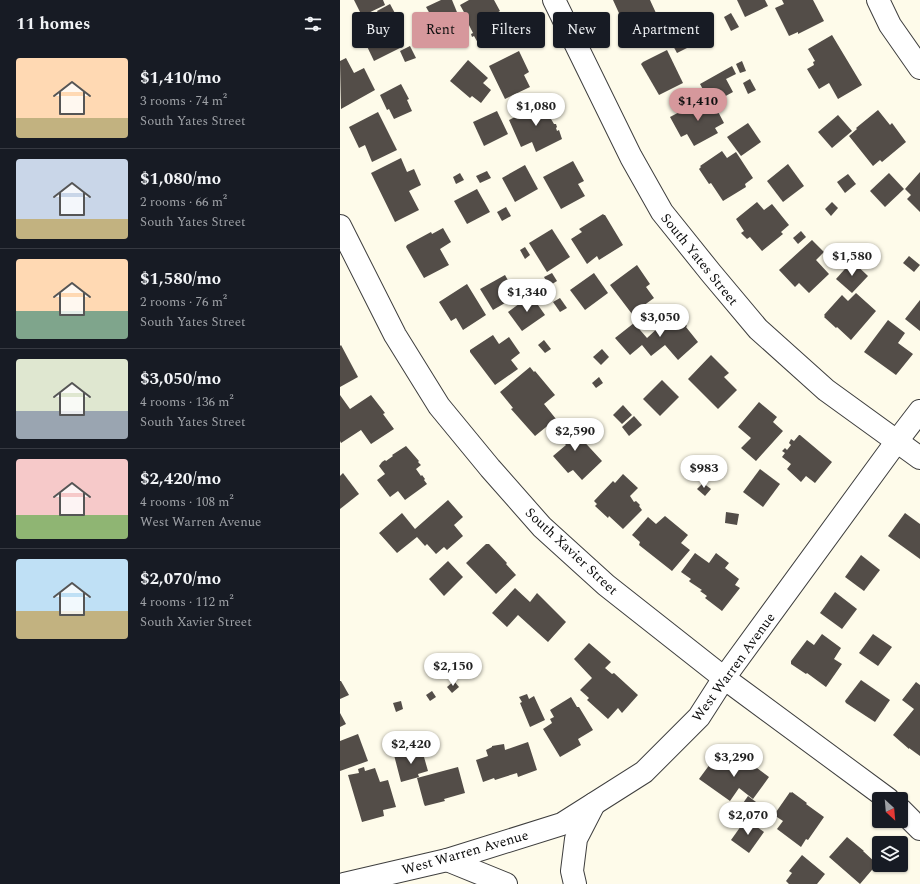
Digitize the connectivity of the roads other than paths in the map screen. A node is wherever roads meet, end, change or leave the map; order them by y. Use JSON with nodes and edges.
{"nodes":[{"id":1,"x":554,"y":0,"type":"edge"},
{"id":2,"x":878,"y":0,"type":"edge"},
{"id":3,"x":920,"y":68,"type":"edge"},
{"id":4,"x":340,"y":226,"type":"edge"},
{"id":5,"x":920,"y":411,"type":"edge"},
{"id":6,"x":897,"y":441,"type":"junction"},
{"id":7,"x":920,"y":458,"type":"edge"},
{"id":8,"x":724,"y":678,"type":"junction"},
{"id":9,"x":879,"y":792,"type":"edge"},
{"id":10,"x":594,"y":803,"type":"junction"},
{"id":11,"x":908,"y":817,"type":"edge"},
{"id":12,"x":920,"y":829,"type":"edge"},
{"id":13,"x":447,"y":860,"type":"junction"},
{"id":14,"x":344,"y":884,"type":"edge"},
{"id":15,"x":506,"y":884,"type":"edge"},
{"id":16,"x":575,"y":884,"type":"edge"}],
"edges":[{"from":1,"to":6,"type":"street","name":"South Yates Street"},
{"from":2,"to":3,"type":"street"},
{"from":4,"to":8,"type":"street","name":"South Xavier Street"},
{"from":5,"to":6,"type":"street","name":"West Warren Avenue"},
{"from":6,"to":7,"type":"street","name":"South Yates Street"},
{"from":6,"to":8,"type":"street","name":"West Warren Avenue"},
{"from":8,"to":9,"type":"street","name":"South Xavier Street"},
{"from":8,"to":10,"type":"street","name":"West Warren Avenue"},
{"from":10,"to":13,"type":"street","name":"West Warren Avenue"},
{"from":10,"to":16,"type":"street"},
{"from":11,"to":12,"type":"street"},
{"from":13,"to":14,"type":"street","name":"West Warren Avenue"},
{"from":13,"to":15,"type":"street"}]}
